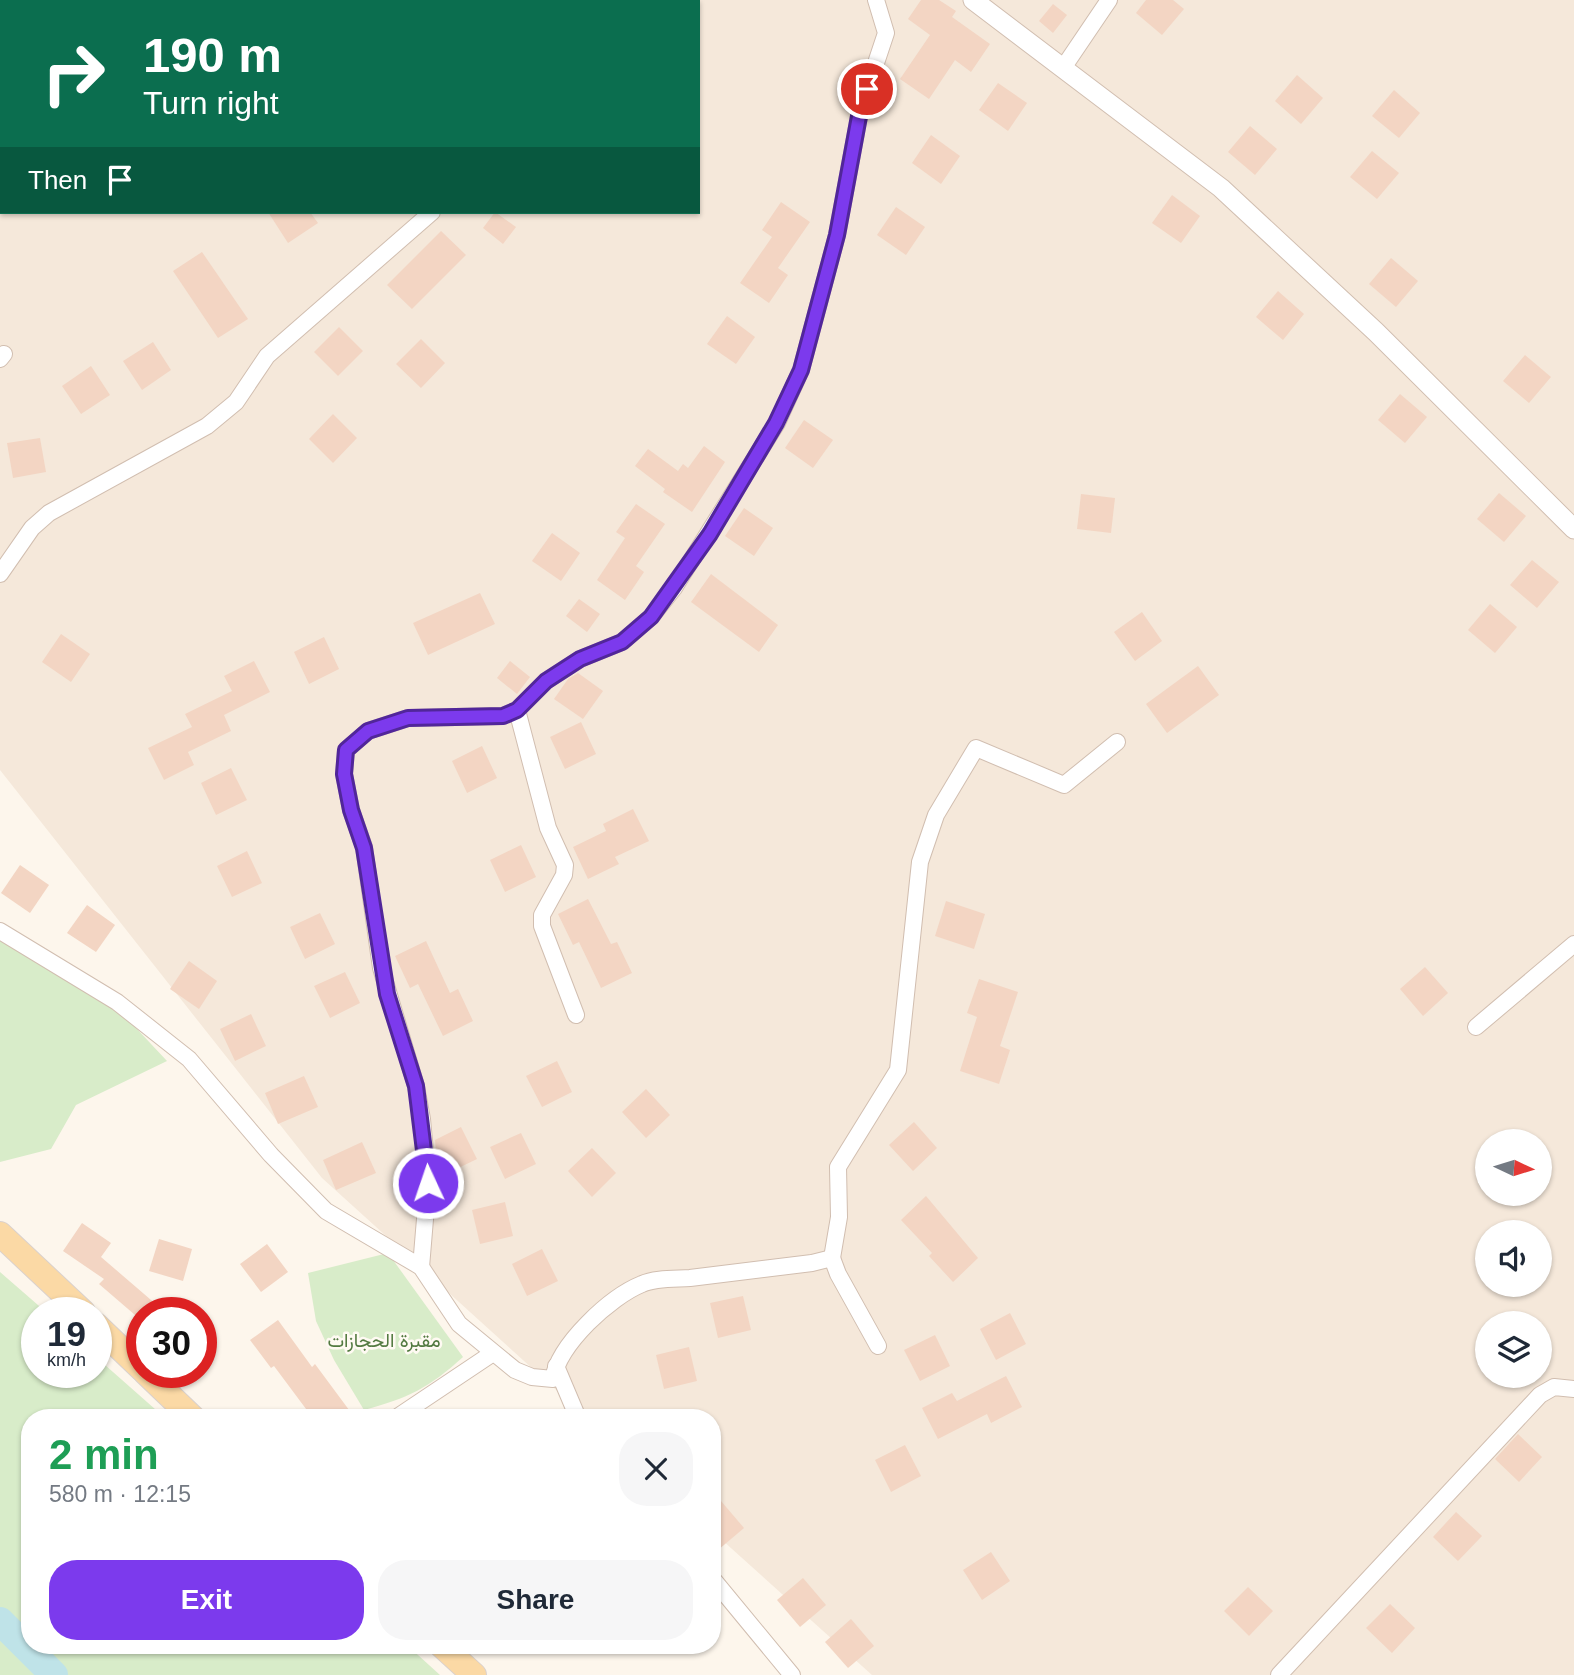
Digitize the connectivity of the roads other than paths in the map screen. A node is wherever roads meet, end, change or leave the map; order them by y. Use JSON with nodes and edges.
{"nodes":[{"id":1,"x":876,"y":0,"type":"edge"},
{"id":2,"x":973,"y":0,"type":"edge"},
{"id":3,"x":1109,"y":0,"type":"edge"},
{"id":4,"x":1063,"y":68,"type":"junction"},
{"id":5,"x":430,"y":214,"type":"edge"},
{"id":6,"x":1574,"y":529,"type":"edge"},
{"id":7,"x":0,"y":574,"type":"edge"},
{"id":8,"x":517,"y":710,"type":"junction"},
{"id":9,"x":1117,"y":742,"type":"dead end"},
{"id":10,"x":0,"y":931,"type":"edge"},
{"id":11,"x":1574,"y":944,"type":"edge"},
{"id":12,"x":576,"y":1015,"type":"dead end"},
{"id":13,"x":1476,"y":1027,"type":"dead end"},
{"id":14,"x":0,"y":1234,"type":"edge"},
{"id":15,"x":832,"y":1258,"type":"junction"},
{"id":16,"x":421,"y":1266,"type":"junction"},
{"id":17,"x":67,"y":1297,"type":"edge"},
{"id":18,"x":112,"y":1340,"type":"edge"},
{"id":19,"x":878,"y":1346,"type":"dead end"},
{"id":20,"x":493,"y":1353,"type":"junction"},
{"id":21,"x":126,"y":1354,"type":"edge"},
{"id":22,"x":556,"y":1366,"type":"junction"},
{"id":23,"x":162,"y":1388,"type":"edge"},
{"id":24,"x":1574,"y":1388,"type":"edge"},
{"id":25,"x":184,"y":1409,"type":"edge"},
{"id":26,"x":409,"y":1409,"type":"edge"},
{"id":27,"x":574,"y":1409,"type":"edge"},
{"id":28,"x":721,"y":1589,"type":"edge"},
{"id":29,"x":451,"y":1654,"type":"edge"},
{"id":30,"x":474,"y":1675,"type":"edge"},
{"id":31,"x":792,"y":1675,"type":"edge"},
{"id":32,"x":1279,"y":1675,"type":"edge"}],
"edges":[{"from":1,"to":8,"type":"street"},
{"from":2,"to":4,"type":"street"},
{"from":3,"to":4,"type":"street"},
{"from":4,"to":6,"type":"street"},
{"from":5,"to":7,"type":"street"},
{"from":8,"to":12,"type":"street"},
{"from":8,"to":16,"type":"street"},
{"from":9,"to":15,"type":"street"},
{"from":10,"to":16,"type":"street"},
{"from":11,"to":13,"type":"street"},
{"from":14,"to":17,"type":"main road"},
{"from":15,"to":19,"type":"street"},
{"from":15,"to":22,"type":"street"},
{"from":16,"to":20,"type":"street"},
{"from":18,"to":21,"type":"main road"},
{"from":20,"to":22,"type":"street"},
{"from":20,"to":26,"type":"street"},
{"from":22,"to":27,"type":"street"},
{"from":23,"to":25,"type":"main road"},
{"from":24,"to":32,"type":"street"},
{"from":28,"to":31,"type":"street"},
{"from":29,"to":30,"type":"main road"}]}
